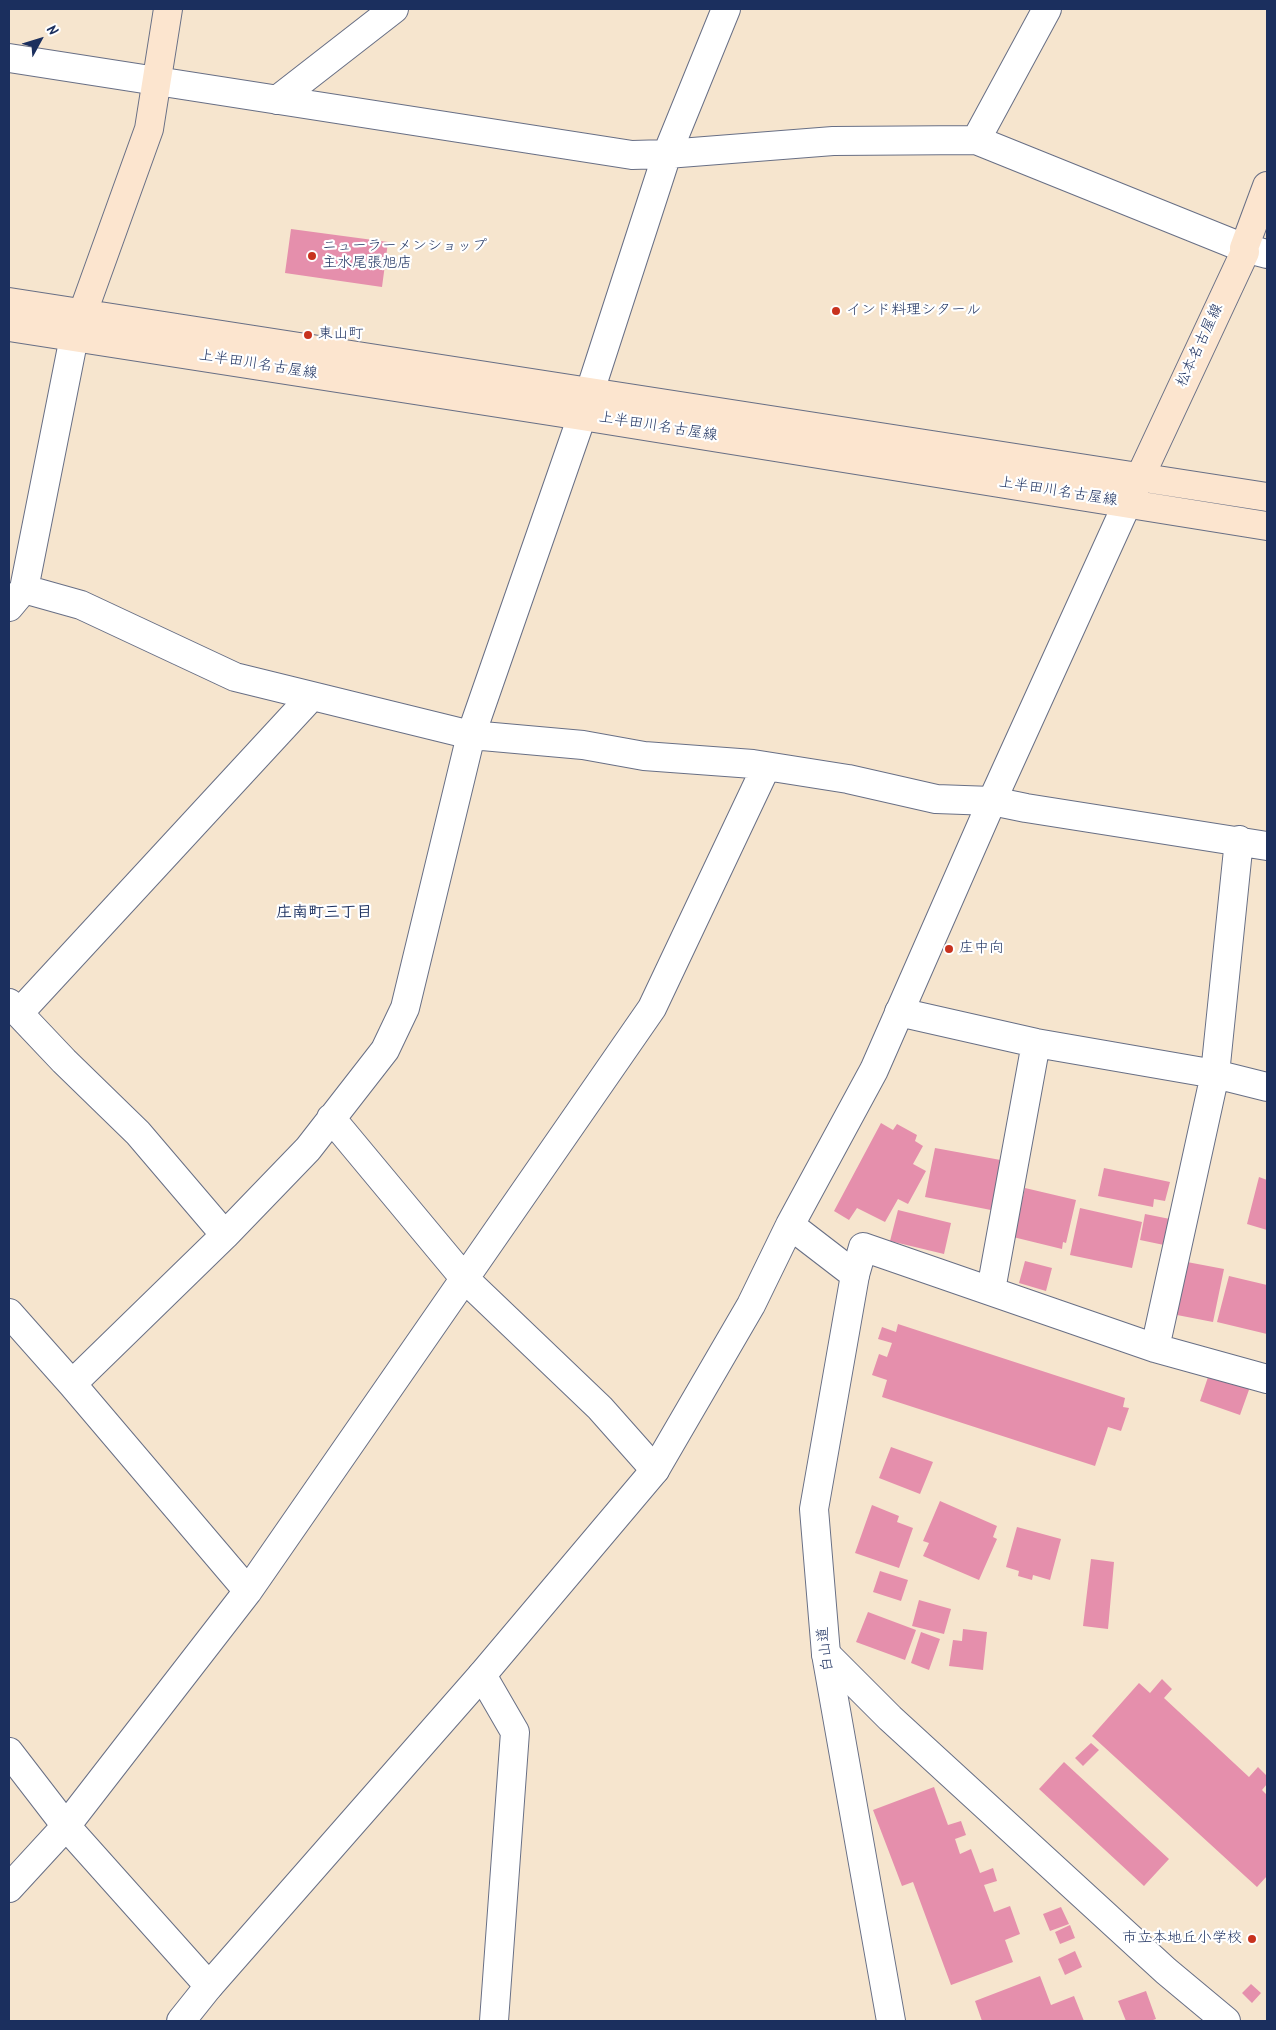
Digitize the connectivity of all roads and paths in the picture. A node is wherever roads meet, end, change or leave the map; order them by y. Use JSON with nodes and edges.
{"nodes":[{"id":1,"x":168,"y":9,"type":"edge"},
{"id":2,"x":394,"y":9,"type":"edge"},
{"id":3,"x":726,"y":9,"type":"edge"},
{"id":4,"x":1047,"y":9,"type":"edge"},
{"id":5,"x":9,"y":58,"type":"edge"},
{"id":6,"x":156,"y":81,"type":"junction"},
{"id":7,"x":277,"y":100,"type":"junction"},
{"id":8,"x":976,"y":140,"type":"junction"},
{"id":9,"x":667,"y":154,"type":"junction"},
{"id":10,"x":1267,"y":186,"type":"edge"},
{"id":11,"x":1255,"y":251,"type":"edge"},
{"id":12,"x":9,"y":302,"type":"edge"},
{"id":13,"x":78,"y":325,"type":"junction"},
{"id":14,"x":9,"y":327,"type":"edge"},
{"id":15,"x":590,"y":391,"type":"junction"},
{"id":16,"x":582,"y":416,"type":"junction"},
{"id":17,"x":1140,"y":476,"type":"junction"},
{"id":18,"x":1267,"y":497,"type":"edge"},
{"id":19,"x":1127,"y":504,"type":"junction"},
{"id":20,"x":1267,"y":526,"type":"edge"},
{"id":21,"x":16,"y":598,"type":"edge"},
{"id":22,"x":311,"y":697,"type":"junction"},
{"id":23,"x":471,"y":735,"type":"junction"},
{"id":24,"x":766,"y":766,"type":"junction"},
{"id":25,"x":992,"y":801,"type":"junction"},
{"id":26,"x":1239,"y":840,"type":"junction"},
{"id":27,"x":1267,"y":846,"type":"edge"},
{"id":28,"x":14,"y":1008,"type":"edge"},
{"id":29,"x":899,"y":1012,"type":"junction"},
{"id":30,"x":1036,"y":1043,"type":"junction"},
{"id":31,"x":1215,"y":1074,"type":"junction"},
{"id":32,"x":1267,"y":1087,"type":"edge"},
{"id":33,"x":331,"y":1118,"type":"junction"},
{"id":34,"x":790,"y":1225,"type":"junction"},
{"id":35,"x":225,"y":1235,"type":"junction"},
{"id":36,"x":855,"y":1275,"type":"junction"},
{"id":37,"x":465,"y":1279,"type":"junction"},
{"id":38,"x":991,"y":1290,"type":"junction"},
{"id":39,"x":9,"y":1313,"type":"edge"},
{"id":40,"x":1155,"y":1348,"type":"junction"},
{"id":41,"x":1267,"y":1380,"type":"edge"},
{"id":42,"x":72,"y":1384,"type":"junction"},
{"id":43,"x":655,"y":1470,"type":"junction"},
{"id":44,"x":248,"y":1591,"type":"junction"},
{"id":45,"x":826,"y":1654,"type":"junction"},
{"id":46,"x":482,"y":1674,"type":"junction"},
{"id":47,"x":9,"y":1752,"type":"edge"},
{"id":48,"x":66,"y":1826,"type":"junction"},
{"id":49,"x":9,"y":1888,"type":"edge"},
{"id":50,"x":209,"y":1986,"type":"junction"},
{"id":51,"x":181,"y":2021,"type":"edge"},
{"id":52,"x":494,"y":2021,"type":"edge"},
{"id":53,"x":892,"y":2021,"type":"edge"},
{"id":54,"x":1226,"y":2021,"type":"edge"}],
"edges":[{"from":1,"to":6,"type":"main road"},
{"from":2,"to":7,"type":"street"},
{"from":3,"to":9,"type":"street"},
{"from":4,"to":8,"type":"street"},
{"from":5,"to":6,"type":"street"},
{"from":6,"to":7,"type":"street"},
{"from":6,"to":13,"type":"main road"},
{"from":7,"to":9,"type":"street"},
{"from":8,"to":9,"type":"street"},
{"from":8,"to":11,"type":"street"},
{"from":9,"to":15,"type":"street"},
{"from":10,"to":11,"type":"main road","name":"松本名古屋線"},
{"from":11,"to":17,"type":"main road","name":"松本名古屋線"},
{"from":12,"to":13,"type":"main road"},
{"from":13,"to":14,"type":"main road"},
{"from":13,"to":15,"type":"main road","name":"上半田川名古屋線"},
{"from":13,"to":16,"type":"main road","name":"上半田川名古屋線"},
{"from":13,"to":21,"type":"street"},
{"from":15,"to":16,"type":"street"},
{"from":15,"to":17,"type":"main road","name":"上半田川名古屋線"},
{"from":16,"to":19,"type":"main road","name":"上半田川名古屋線"},
{"from":16,"to":23,"type":"street"},
{"from":17,"to":18,"type":"main road","name":"上半田川名古屋線"},
{"from":17,"to":19,"type":"main road","name":"松本名古屋線"},
{"from":19,"to":20,"type":"main road","name":"上半田川名古屋線"},
{"from":19,"to":25,"type":"street"},
{"from":21,"to":22,"type":"street"},
{"from":22,"to":23,"type":"street"},
{"from":22,"to":28,"type":"street"},
{"from":23,"to":24,"type":"street"},
{"from":23,"to":33,"type":"street"},
{"from":24,"to":25,"type":"street"},
{"from":24,"to":37,"type":"street"},
{"from":25,"to":26,"type":"street"},
{"from":25,"to":29,"type":"street"},
{"from":26,"to":27,"type":"street"},
{"from":26,"to":31,"type":"street"},
{"from":28,"to":35,"type":"street"},
{"from":29,"to":30,"type":"street"},
{"from":29,"to":34,"type":"street"},
{"from":30,"to":31,"type":"street"},
{"from":30,"to":38,"type":"street"},
{"from":31,"to":32,"type":"street"},
{"from":31,"to":40,"type":"street"},
{"from":33,"to":35,"type":"street"},
{"from":33,"to":37,"type":"street"},
{"from":34,"to":36,"type":"street"},
{"from":34,"to":43,"type":"street"},
{"from":35,"to":42,"type":"street"},
{"from":36,"to":38,"type":"street","name":"白山道"},
{"from":36,"to":45,"type":"street","name":"白山道"},
{"from":37,"to":43,"type":"street"},
{"from":37,"to":44,"type":"street"},
{"from":38,"to":40,"type":"street"},
{"from":39,"to":42,"type":"street"},
{"from":40,"to":41,"type":"street"},
{"from":42,"to":44,"type":"street"},
{"from":43,"to":46,"type":"street"},
{"from":44,"to":48,"type":"street"},
{"from":45,"to":53,"type":"street","name":"白山道"},
{"from":45,"to":54,"type":"street"},
{"from":46,"to":50,"type":"street"},
{"from":46,"to":52,"type":"street"},
{"from":47,"to":48,"type":"street"},
{"from":48,"to":49,"type":"street"},
{"from":48,"to":50,"type":"street"},
{"from":50,"to":51,"type":"street"}]}
